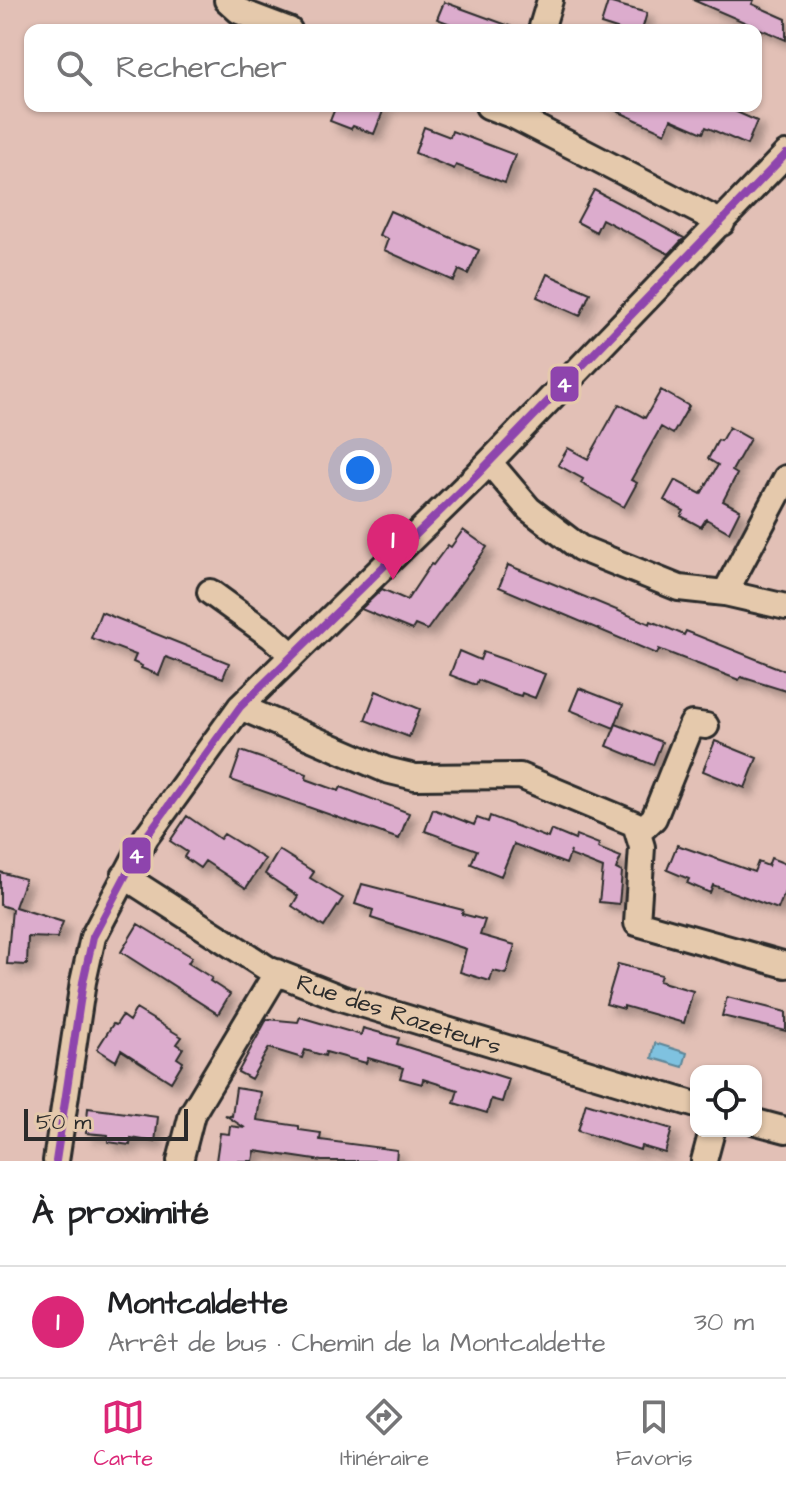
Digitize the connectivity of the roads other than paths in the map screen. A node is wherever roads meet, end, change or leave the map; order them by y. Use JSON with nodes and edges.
{"nodes":[{"id":1,"x":227,"y":0,"type":"edge"},
{"id":2,"x":550,"y":0,"type":"edge"},
{"id":3,"x":273,"y":24,"type":"edge"},
{"id":4,"x":543,"y":24,"type":"edge"},
{"id":5,"x":518,"y":112,"type":"edge"},
{"id":6,"x":786,"y":154,"type":"edge"},
{"id":7,"x":722,"y":223,"type":"junction"},
{"id":8,"x":490,"y":463,"type":"junction"},
{"id":9,"x":786,"y":478,"type":"edge"},
{"id":10,"x":210,"y":592,"type":"dead end"},
{"id":11,"x":725,"y":593,"type":"junction"},
{"id":12,"x":786,"y":607,"type":"edge"},
{"id":13,"x":292,"y":655,"type":"junction"},
{"id":14,"x":240,"y":707,"type":"junction"},
{"id":15,"x":706,"y":726,"type":"dead end"},
{"id":16,"x":638,"y":833,"type":"junction"},
{"id":17,"x":124,"y":876,"type":"junction"},
{"id":18,"x":786,"y":965,"type":"edge"},
{"id":19,"x":277,"y":972,"type":"junction"},
{"id":20,"x":690,"y":1103,"type":"edge"},
{"id":21,"x":762,"y":1124,"type":"edge"},
{"id":22,"x":786,"y":1130,"type":"edge"},
{"id":23,"x":710,"y":1137,"type":"edge"},
{"id":24,"x":56,"y":1161,"type":"edge"},
{"id":25,"x":180,"y":1161,"type":"edge"},
{"id":26,"x":704,"y":1161,"type":"edge"}],
"edges":[{"from":1,"to":3,"type":"street"},
{"from":2,"to":4,"type":"street"},
{"from":5,"to":7,"type":"street"},
{"from":6,"to":7,"type":"street"},
{"from":7,"to":8,"type":"street"},
{"from":8,"to":11,"type":"street"},
{"from":8,"to":13,"type":"street"},
{"from":9,"to":11,"type":"street"},
{"from":10,"to":13,"type":"street"},
{"from":11,"to":12,"type":"street"},
{"from":13,"to":14,"type":"street"},
{"from":14,"to":16,"type":"street"},
{"from":14,"to":17,"type":"street"},
{"from":15,"to":16,"type":"street"},
{"from":16,"to":18,"type":"street"},
{"from":17,"to":19,"type":"street","name":"Rue des Razeteurs"},
{"from":17,"to":24,"type":"street"},
{"from":19,"to":20,"type":"street","name":"Rue des Razeteurs"},
{"from":19,"to":25,"type":"street"},
{"from":21,"to":22,"type":"street"},
{"from":23,"to":26,"type":"street"}]}
